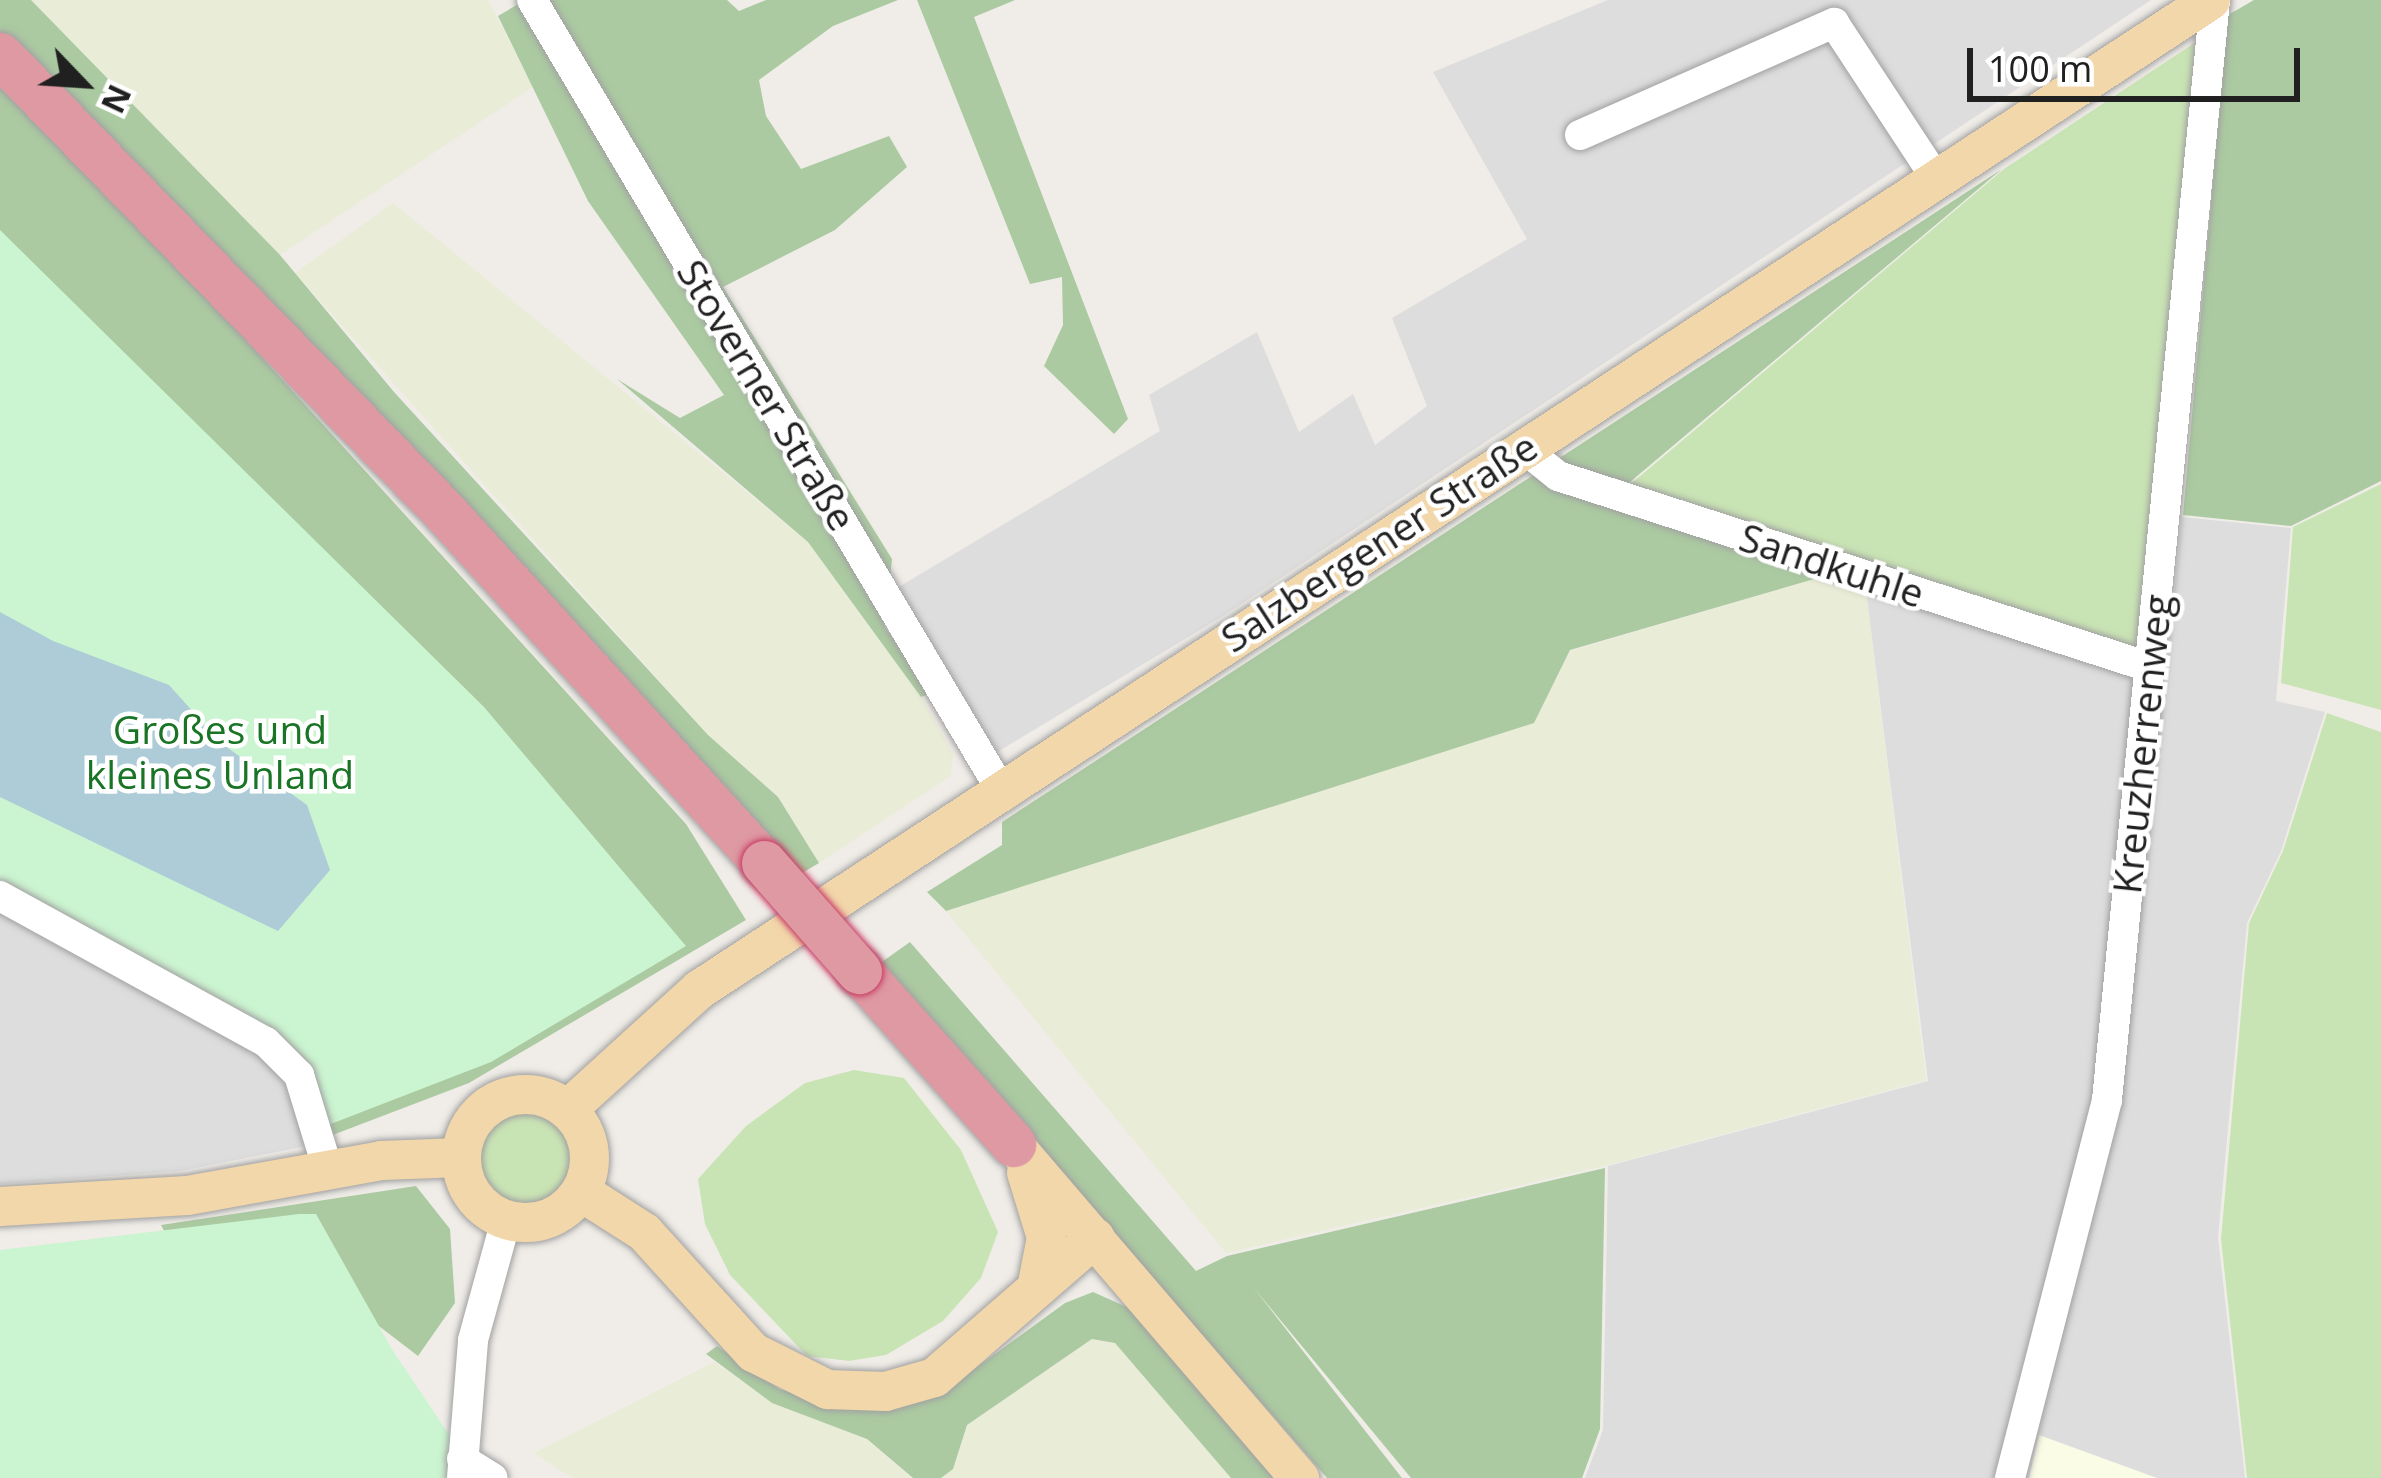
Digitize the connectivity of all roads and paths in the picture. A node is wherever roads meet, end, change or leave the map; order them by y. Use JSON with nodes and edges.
{"nodes":[{"id":1,"x":532,"y":0,"type":"edge"},
{"id":2,"x":2213,"y":0,"type":"edge"},
{"id":3,"x":0,"y":55,"type":"edge"},
{"id":4,"x":1580,"y":135,"type":"dead end"},
{"id":5,"x":1935,"y":177,"type":"junction"},
{"id":6,"x":1523,"y":448,"type":"junction"},
{"id":7,"x":2149,"y":668,"type":"junction"},
{"id":8,"x":1001,"y":790,"type":"junction"},
{"id":9,"x":0,"y":896,"type":"edge"},
{"id":10,"x":567,"y":1109,"type":"junction"},
{"id":11,"x":1013,"y":1144,"type":"junction"},
{"id":12,"x":460,"y":1157,"type":"junction"},
{"id":13,"x":328,"y":1170,"type":"junction"},
{"id":14,"x":580,"y":1191,"type":"junction"},
{"id":15,"x":0,"y":1206,"type":"edge"},
{"id":16,"x":506,"y":1220,"type":"junction"},
{"id":17,"x":1095,"y":1237,"type":"junction"},
{"id":18,"x":1036,"y":1288,"type":"junction"},
{"id":19,"x":462,"y":1469,"type":"edge"},
{"id":20,"x":493,"y":1478,"type":"edge"},
{"id":21,"x":1299,"y":1478,"type":"edge"},
{"id":22,"x":2010,"y":1478,"type":"edge"}],
"edges":[{"from":1,"to":8,"type":"street","name":"Stoverner Straße"},
{"from":2,"to":5,"type":"main road","name":"Salzbergener Straße"},
{"from":2,"to":7,"type":"street","name":"Kreuzherrenweg"},
{"from":3,"to":11,"type":"highway","bridge":true},
{"from":4,"to":5,"type":"street"},
{"from":5,"to":6,"type":"main road","name":"Salzbergener Straße"},
{"from":6,"to":7,"type":"street","name":"Sandkuhle"},
{"from":6,"to":8,"type":"main road","name":"Salzbergener Straße"},
{"from":7,"to":22,"type":"street","name":"Kreuzherrenweg"},
{"from":8,"to":10,"type":"main road","name":"Salzbergener Straße"},
{"from":9,"to":13,"type":"street"},
{"from":10,"to":12,"type":"main road"},
{"from":10,"to":14,"type":"main road"},
{"from":11,"to":17,"type":"main road"},
{"from":11,"to":18,"type":"main road"},
{"from":12,"to":13,"type":"main road"},
{"from":12,"to":16,"type":"main road"},
{"from":13,"to":15,"type":"main road"},
{"from":14,"to":16,"type":"main road"},
{"from":14,"to":18,"type":"main road"},
{"from":16,"to":19,"type":"street"},
{"from":17,"to":18,"type":"main road"},
{"from":17,"to":21,"type":"main road"},
{"from":19,"to":20,"type":"street"}]}
